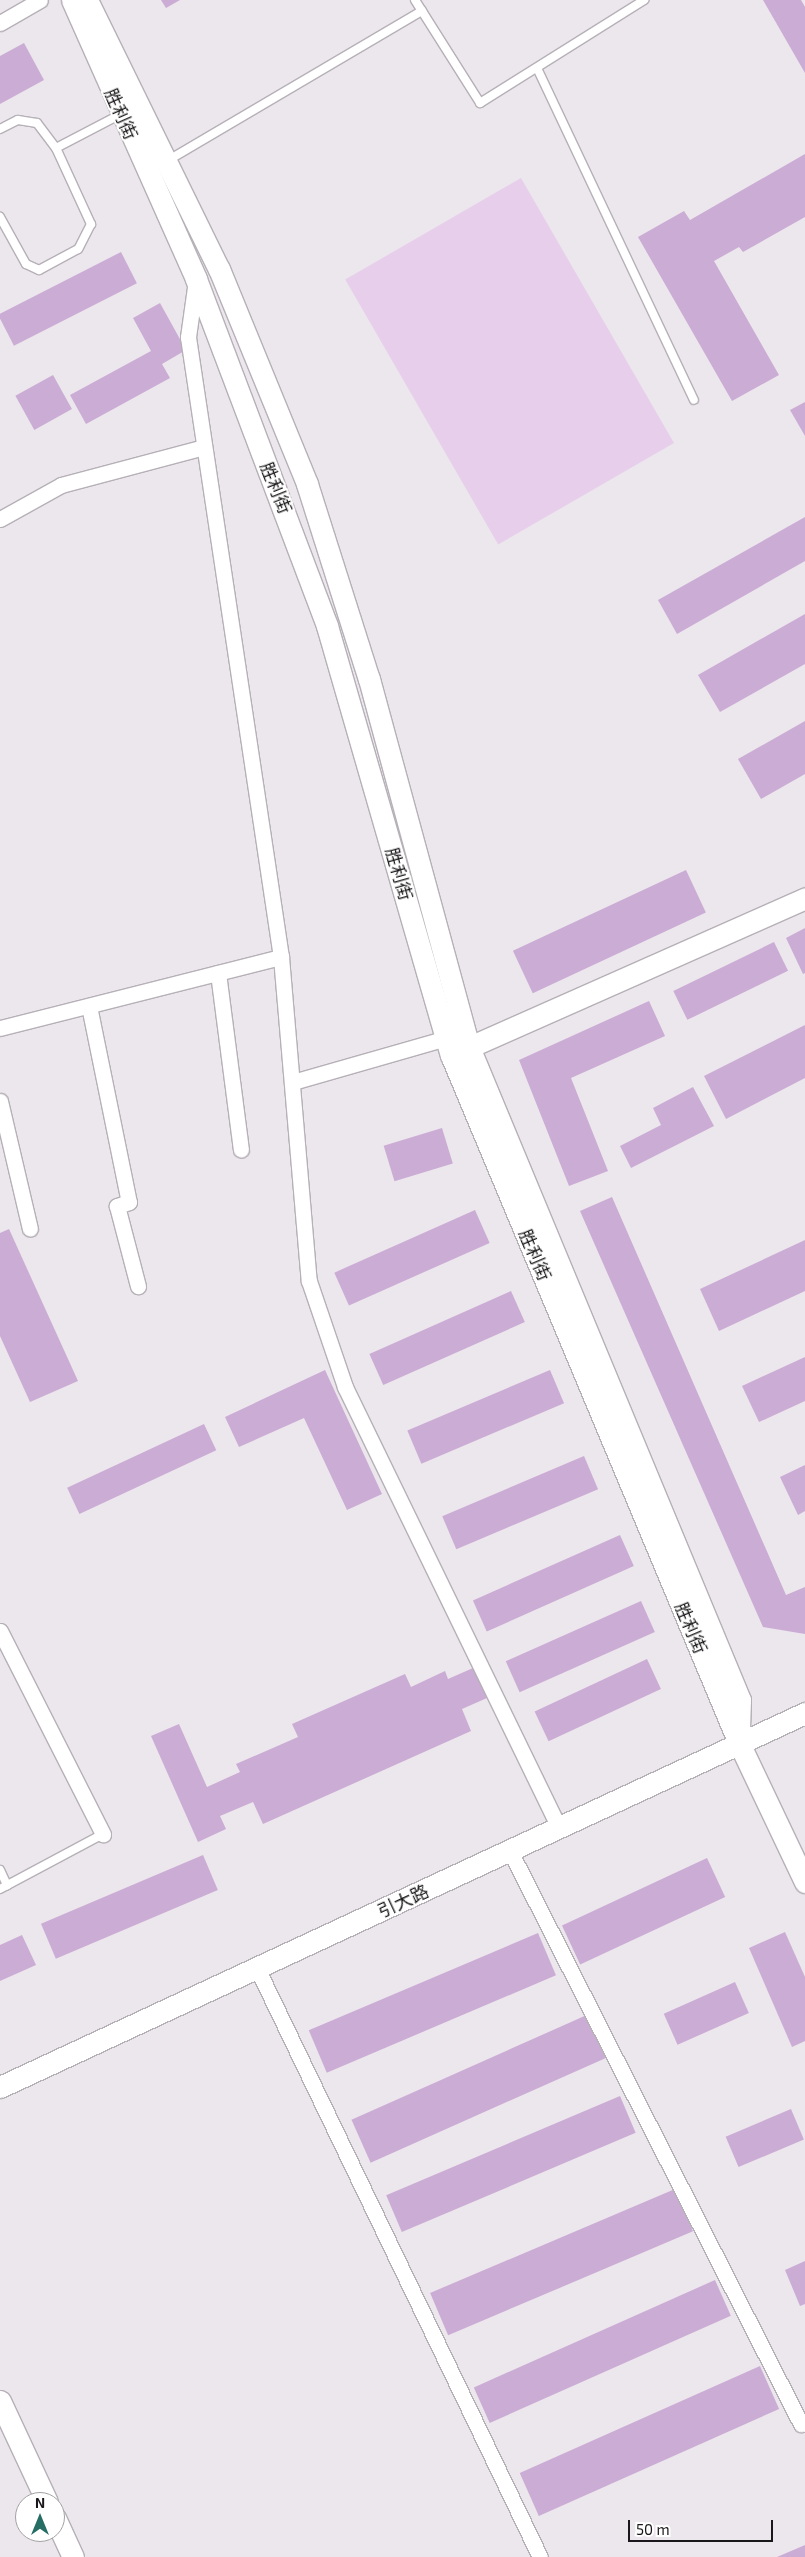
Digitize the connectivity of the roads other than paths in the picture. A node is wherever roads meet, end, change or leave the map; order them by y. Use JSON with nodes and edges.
{"nodes":[{"id":1,"x":40,"y":0,"type":"edge"},
{"id":2,"x":72,"y":0,"type":"edge"},
{"id":3,"x":87,"y":0,"type":"edge"},
{"id":4,"x":415,"y":0,"type":"edge"},
{"id":5,"x":644,"y":0,"type":"edge"},
{"id":6,"x":422,"y":11,"type":"junction"},
{"id":7,"x":0,"y":24,"type":"edge"},
{"id":8,"x":537,"y":68,"type":"junction"},
{"id":9,"x":121,"y":114,"type":"junction"},
{"id":10,"x":0,"y":129,"type":"edge"},
{"id":11,"x":56,"y":148,"type":"junction"},
{"id":12,"x":167,"y":161,"type":"junction"},
{"id":13,"x":0,"y":217,"type":"edge"},
{"id":14,"x":196,"y":279,"type":"junction"},
{"id":15,"x":694,"y":400,"type":"dead end"},
{"id":16,"x":204,"y":447,"type":"junction"},
{"id":17,"x":0,"y":519,"type":"edge"},
{"id":18,"x":805,"y":898,"type":"edge"},
{"id":19,"x":282,"y":957,"type":"junction"},
{"id":20,"x":218,"y":973,"type":"junction"},
{"id":21,"x":89,"y":1006,"type":"junction"},
{"id":22,"x":0,"y":1028,"type":"edge"},
{"id":23,"x":455,"y":1047,"type":"junction"},
{"id":24,"x":293,"y":1082,"type":"junction"},
{"id":25,"x":0,"y":1101,"type":"edge"},
{"id":26,"x":241,"y":1150,"type":"dead end"},
{"id":27,"x":30,"y":1228,"type":"dead end"},
{"id":28,"x":138,"y":1286,"type":"dead end"},
{"id":29,"x":0,"y":1631,"type":"edge"},
{"id":30,"x":805,"y":1713,"type":"edge"},
{"id":31,"x":739,"y":1744,"type":"junction"},
{"id":32,"x":559,"y":1828,"type":"junction"},
{"id":33,"x":103,"y":1834,"type":"joint"},
{"id":34,"x":510,"y":1851,"type":"junction"},
{"id":35,"x":0,"y":1870,"type":"edge"},
{"id":36,"x":805,"y":1882,"type":"edge"},
{"id":37,"x":4,"y":1887,"type":"edge"},
{"id":38,"x":257,"y":1968,"type":"junction"},
{"id":39,"x":0,"y":2087,"type":"edge"},
{"id":40,"x":0,"y":2401,"type":"edge"},
{"id":41,"x":800,"y":2424,"type":"dead end"},
{"id":42,"x":43,"y":2492,"type":"edge"},
{"id":43,"x":65,"y":2540,"type":"edge"},
{"id":44,"x":73,"y":2557,"type":"edge"},
{"id":45,"x":540,"y":2557,"type":"edge"}],
"edges":[{"from":1,"to":7,"type":"street"},
{"from":2,"to":9,"type":"street","name":"胜利街"},
{"from":3,"to":12,"type":"street","name":"胜利街"},
{"from":4,"to":6,"type":"lane"},
{"from":5,"to":8,"type":"lane"},
{"from":6,"to":8,"type":"lane"},
{"from":6,"to":12,"type":"lane"},
{"from":8,"to":15,"type":"lane"},
{"from":9,"to":11,"type":"lane"},
{"from":9,"to":14,"type":"street","name":"胜利街"},
{"from":10,"to":11,"type":"lane"},
{"from":11,"to":13,"type":"lane"},
{"from":12,"to":23,"type":"street","name":"胜利街"},
{"from":14,"to":16,"type":"street"},
{"from":14,"to":23,"type":"street","name":"胜利街"},
{"from":16,"to":17,"type":"street"},
{"from":16,"to":19,"type":"street"},
{"from":18,"to":23,"type":"street"},
{"from":19,"to":20,"type":"street"},
{"from":19,"to":24,"type":"street"},
{"from":20,"to":21,"type":"street"},
{"from":20,"to":26,"type":"street"},
{"from":21,"to":22,"type":"street"},
{"from":21,"to":28,"type":"street"},
{"from":23,"to":24,"type":"street"},
{"from":23,"to":31,"type":"street","name":"胜利街"},
{"from":24,"to":32,"type":"street"},
{"from":25,"to":27,"type":"street"},
{"from":29,"to":33,"type":"street"},
{"from":30,"to":31,"type":"street","name":"引大路"},
{"from":31,"to":32,"type":"street","name":"引大路"},
{"from":31,"to":36,"type":"street","name":"胜利街"},
{"from":32,"to":34,"type":"street","name":"引大路"},
{"from":33,"to":37,"type":"lane"},
{"from":34,"to":38,"type":"street","name":"引大路"},
{"from":34,"to":41,"type":"street"},
{"from":35,"to":37,"type":"lane"},
{"from":38,"to":39,"type":"street","name":"引大路"},
{"from":38,"to":45,"type":"street"},
{"from":40,"to":42,"type":"street"},
{"from":43,"to":44,"type":"street"}]}
